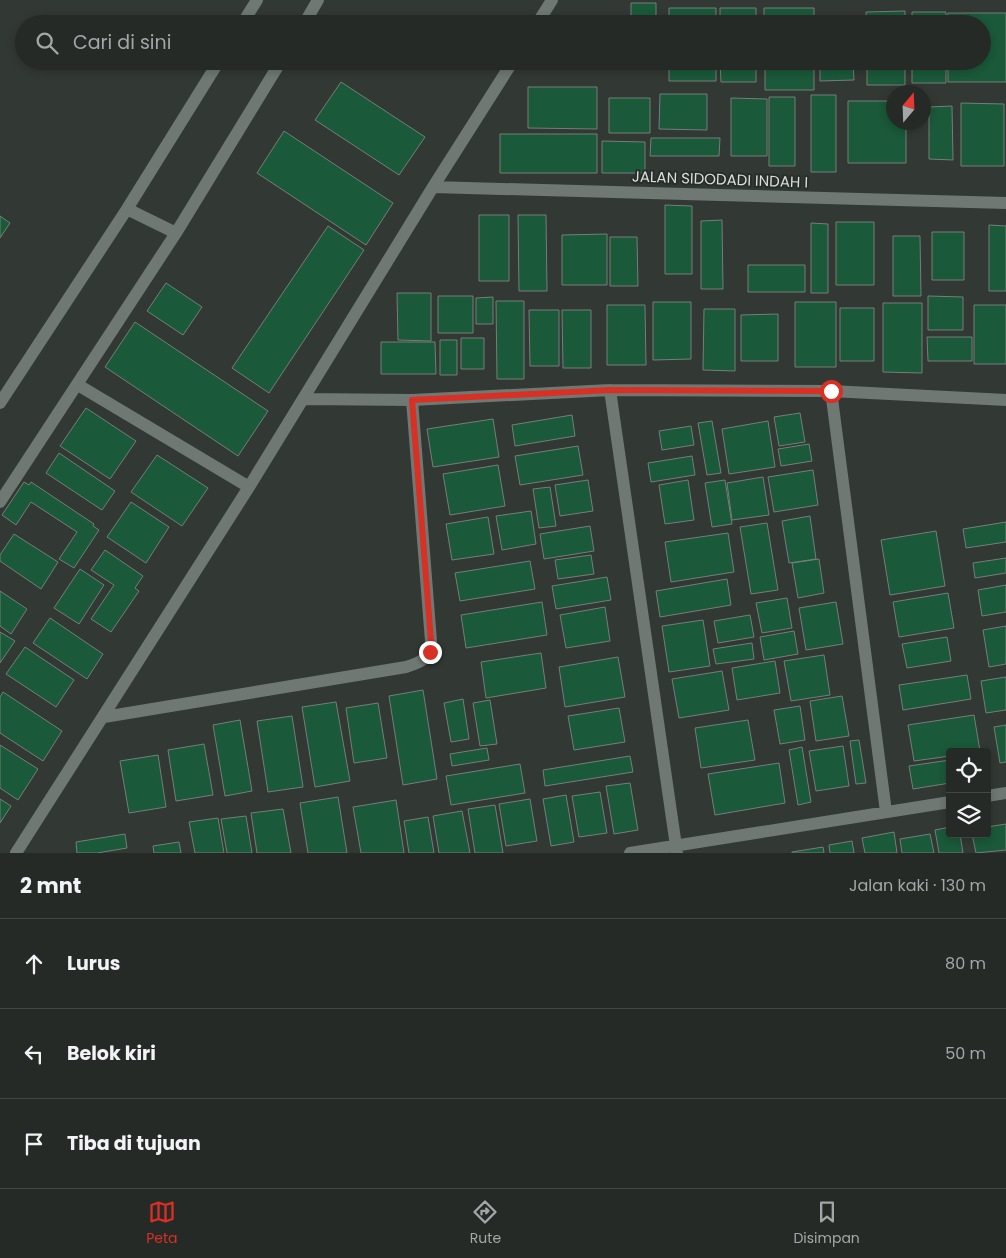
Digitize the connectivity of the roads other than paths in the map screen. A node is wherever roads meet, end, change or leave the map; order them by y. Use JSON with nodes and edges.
{"nodes":[{"id":1,"x":257,"y":0,"type":"edge"},
{"id":2,"x":318,"y":0,"type":"edge"},
{"id":3,"x":552,"y":0,"type":"edge"},
{"id":4,"x":248,"y":15,"type":"edge"},
{"id":5,"x":309,"y":15,"type":"edge"},
{"id":6,"x":543,"y":15,"type":"edge"},
{"id":7,"x":213,"y":70,"type":"edge"},
{"id":8,"x":276,"y":70,"type":"edge"},
{"id":9,"x":507,"y":70,"type":"edge"},
{"id":10,"x":432,"y":187,"type":"junction"},
{"id":11,"x":1006,"y":203,"type":"edge"},
{"id":12,"x":127,"y":209,"type":"junction"},
{"id":13,"x":176,"y":233,"type":"junction"},
{"id":14,"x":78,"y":385,"type":"junction"},
{"id":15,"x":5,"y":386,"type":"edge"},
{"id":16,"x":610,"y":390,"type":"junction"},
{"id":17,"x":831,"y":391,"type":"junction"},
{"id":18,"x":305,"y":399,"type":"junction"},
{"id":19,"x":412,"y":400,"type":"junction"},
{"id":20,"x":1006,"y":400,"type":"edge"},
{"id":21,"x":0,"y":403,"type":"edge"},
{"id":22,"x":249,"y":487,"type":"junction"},
{"id":23,"x":0,"y":502,"type":"edge"},
{"id":24,"x":104,"y":717,"type":"junction"},
{"id":25,"x":1006,"y":793,"type":"edge"},
{"id":26,"x":991,"y":795,"type":"edge"},
{"id":27,"x":946,"y":803,"type":"edge"},
{"id":28,"x":886,"y":812,"type":"junction"},
{"id":29,"x":676,"y":849,"type":"edge"},
{"id":30,"x":16,"y":853,"type":"edge"},
{"id":31,"x":630,"y":853,"type":"edge"}],
"edges":[{"from":1,"to":4,"type":"street"},
{"from":2,"to":5,"type":"street"},
{"from":3,"to":6,"type":"street"},
{"from":7,"to":12,"type":"street"},
{"from":8,"to":13,"type":"street"},
{"from":9,"to":10,"type":"street"},
{"from":10,"to":11,"type":"street","name":"JALAN SIDODADI INDAH I"},
{"from":10,"to":18,"type":"street"},
{"from":12,"to":13,"type":"street"},
{"from":12,"to":15,"type":"street"},
{"from":13,"to":14,"type":"street"},
{"from":14,"to":22,"type":"street"},
{"from":14,"to":23,"type":"street"},
{"from":15,"to":21,"type":"street"},
{"from":16,"to":17,"type":"street"},
{"from":16,"to":19,"type":"street"},
{"from":16,"to":29,"type":"street"},
{"from":17,"to":20,"type":"street"},
{"from":17,"to":28,"type":"street"},
{"from":18,"to":19,"type":"street"},
{"from":18,"to":22,"type":"street"},
{"from":19,"to":24,"type":"street"},
{"from":22,"to":24,"type":"street"},
{"from":24,"to":30,"type":"street"},
{"from":25,"to":26,"type":"street"},
{"from":27,"to":28,"type":"street"},
{"from":28,"to":29,"type":"street"},
{"from":29,"to":31,"type":"street"}]}
